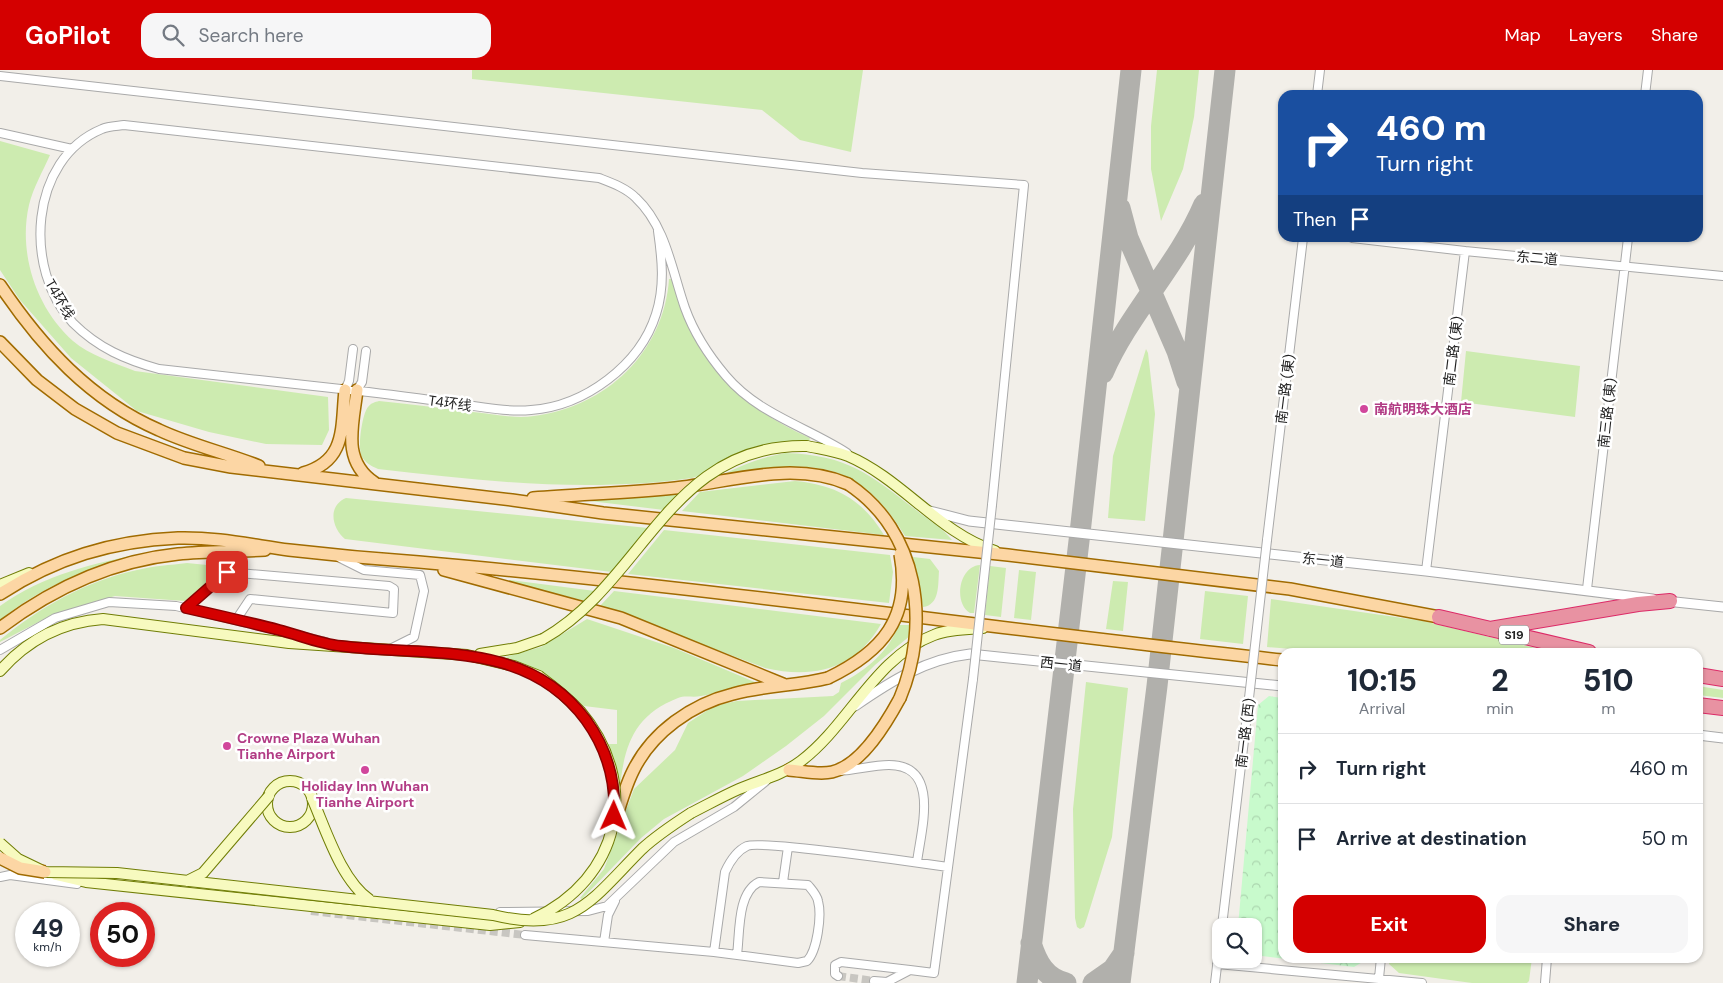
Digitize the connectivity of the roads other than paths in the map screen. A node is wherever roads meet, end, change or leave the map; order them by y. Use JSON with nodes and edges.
{"nodes":[{"id":1,"x":1320,"y":70,"type":"edge"},
{"id":2,"x":1648,"y":70,"type":"edge"},
{"id":3,"x":0,"y":76,"type":"edge"},
{"id":4,"x":1318,"y":90,"type":"edge"},
{"id":5,"x":1646,"y":90,"type":"edge"},
{"id":6,"x":0,"y":133,"type":"edge"},
{"id":7,"x":72,"y":149,"type":"junction"},
{"id":8,"x":658,"y":231,"type":"junction"},
{"id":9,"x":1303,"y":242,"type":"edge"},
{"id":10,"x":1387,"y":242,"type":"edge"},
{"id":11,"x":1627,"y":242,"type":"edge"},
{"id":12,"x":1465,"y":251,"type":"junction"},
{"id":13,"x":1624,"y":265,"type":"junction"},
{"id":14,"x":1723,"y":276,"type":"edge"},
{"id":15,"x":0,"y":285,"type":"edge"},
{"id":16,"x":1,"y":344,"type":"edge"},
{"id":17,"x":353,"y":349,"type":"dead end"},
{"id":18,"x":366,"y":350,"type":"dead end"},
{"id":19,"x":345,"y":390,"type":"junction"},
{"id":20,"x":357,"y":390,"type":"junction"},
{"id":21,"x":870,"y":468,"type":"junction"},
{"id":22,"x":275,"y":472,"type":"junction"},
{"id":23,"x":297,"y":475,"type":"junction"},
{"id":24,"x":377,"y":484,"type":"junction"},
{"id":25,"x":512,"y":500,"type":"junction"},
{"id":26,"x":924,"y":509,"type":"junction"},
{"id":27,"x":897,"y":537,"type":"junction"},
{"id":28,"x":1268,"y":540,"type":"joint"},
{"id":29,"x":285,"y":549,"type":"junction"},
{"id":30,"x":334,"y":554,"type":"junction"},
{"id":31,"x":1008,"y":555,"type":"junction"},
{"id":32,"x":419,"y":562,"type":"junction"},
{"id":33,"x":46,"y":567,"type":"junction"},
{"id":34,"x":1426,"y":571,"type":"junction"},
{"id":35,"x":0,"y":585,"type":"edge"},
{"id":36,"x":1587,"y":589,"type":"junction"},
{"id":37,"x":0,"y":594,"type":"edge"},
{"id":38,"x":1670,"y":601,"type":"junction"},
{"id":39,"x":1723,"y":607,"type":"edge"},
{"id":40,"x":186,"y":608,"type":"junction"},
{"id":41,"x":1439,"y":617,"type":"joint"},
{"id":42,"x":236,"y":620,"type":"junction"},
{"id":43,"x":0,"y":628,"type":"edge"},
{"id":44,"x":989,"y":628,"type":"junction"},
{"id":45,"x":1490,"y":630,"type":"junction"},
{"id":46,"x":340,"y":646,"type":"junction"},
{"id":47,"x":1571,"y":648,"type":"edge"},
{"id":48,"x":0,"y":650,"type":"edge"},
{"id":49,"x":390,"y":650,"type":"junction"},
{"id":50,"x":466,"y":655,"type":"junction"},
{"id":51,"x":1278,"y":660,"type":"edge"},
{"id":52,"x":0,"y":671,"type":"edge"},
{"id":53,"x":1703,"y":676,"type":"edge"},
{"id":54,"x":1723,"y":679,"type":"edge"},
{"id":55,"x":783,"y":684,"type":"junction"},
{"id":56,"x":1278,"y":686,"type":"edge"},
{"id":57,"x":1703,"y":706,"type":"edge"},
{"id":58,"x":852,"y":708,"type":"junction"},
{"id":59,"x":1723,"y":708,"type":"edge"},
{"id":60,"x":1703,"y":736,"type":"edge"},
{"id":61,"x":1723,"y":738,"type":"edge"},
{"id":62,"x":789,"y":770,"type":"junction"},
{"id":63,"x":833,"y":772,"type":"junction"},
{"id":64,"x":767,"y":780,"type":"junction"},
{"id":65,"x":269,"y":796,"type":"junction"},
{"id":66,"x":312,"y":798,"type":"junction"},
{"id":67,"x":612,"y":828,"type":"junction"},
{"id":68,"x":0,"y":844,"type":"edge"},
{"id":69,"x":788,"y":847,"type":"junction"},
{"id":70,"x":0,"y":858,"type":"edge"},
{"id":71,"x":917,"y":862,"type":"junction"},
{"id":72,"x":0,"y":863,"type":"edge"},
{"id":73,"x":948,"y":866,"type":"junction"},
{"id":74,"x":45,"y":872,"type":"junction"},
{"id":75,"x":0,"y":876,"type":"edge"},
{"id":76,"x":187,"y":881,"type":"junction"},
{"id":77,"x":783,"y":882,"type":"junction"},
{"id":78,"x":118,"y":889,"type":"dead end"},
{"id":79,"x":619,"y":895,"type":"junction"},
{"id":80,"x":372,"y":902,"type":"junction"},
{"id":81,"x":1223,"y":918,"type":"edge"},
{"id":82,"x":524,"y":921,"type":"junction"},
{"id":83,"x":525,"y":935,"type":"tunnel mouth"},
{"id":84,"x":604,"y":942,"type":"junction"},
{"id":85,"x":714,"y":952,"type":"junction"},
{"id":86,"x":737,"y":955,"type":"junction"},
{"id":87,"x":1380,"y":963,"type":"edge"},
{"id":88,"x":1546,"y":963,"type":"edge"},
{"id":89,"x":1217,"y":968,"type":"edge"},
{"id":90,"x":1262,"y":968,"type":"edge"},
{"id":91,"x":910,"y":970,"type":"junction"},
{"id":92,"x":838,"y":976,"type":"dead end"},
{"id":93,"x":1378,"y":978,"type":"junction"},
{"id":94,"x":874,"y":981,"type":"dead end"},
{"id":95,"x":1215,"y":983,"type":"edge"},
{"id":96,"x":1422,"y":983,"type":"edge"},
{"id":97,"x":1544,"y":983,"type":"edge"}],
"edges":[{"from":1,"to":4,"type":"street"},
{"from":2,"to":5,"type":"street"},
{"from":3,"to":73,"type":"street","bridge":true},
{"from":6,"to":7,"type":"street"},
{"from":7,"to":8,"type":"street","name":"T4环线"},
{"from":7,"to":19,"type":"street","name":"T4环线"},
{"from":8,"to":20,"type":"street","name":"T4环线"},
{"from":8,"to":21,"type":"street"},
{"from":9,"to":28,"type":"street","name":"南一路 (東)"},
{"from":10,"to":12,"type":"street","name":"东二道"},
{"from":11,"to":13,"type":"street","name":"南三路 (東)"},
{"from":12,"to":13,"type":"street","name":"东二道"},
{"from":12,"to":34,"type":"street","name":"南二路 (東)"},
{"from":13,"to":14,"type":"street","name":"东二道"},
{"from":13,"to":36,"type":"street","name":"南三路 (東)"},
{"from":15,"to":22,"type":"main road"},
{"from":16,"to":22,"type":"main road"},
{"from":17,"to":19,"type":"street"},
{"from":18,"to":20,"type":"street"},
{"from":19,"to":20,"type":"street","name":"T4环线"},
{"from":19,"to":23,"type":"main road"},
{"from":20,"to":24,"type":"main road"},
{"from":21,"to":26,"type":"main road"},
{"from":21,"to":50,"type":"main road","bridge":true},
{"from":22,"to":23,"type":"main road"},
{"from":23,"to":24,"type":"main road"},
{"from":24,"to":25,"type":"main road"},
{"from":25,"to":27,"type":"main road","bridge":true},
{"from":25,"to":31,"type":"main road"},
{"from":26,"to":31,"type":"main road"},
{"from":26,"to":34,"type":"street","name":"东一道"},
{"from":27,"to":55,"type":"main road","bridge":true},
{"from":27,"to":63,"type":"main road","bridge":true},
{"from":28,"to":81,"type":"street","name":"南一路 (西)","bridge":true},
{"from":29,"to":30,"type":"main road"},
{"from":29,"to":33,"type":"main road"},
{"from":29,"to":43,"type":"main road"},
{"from":30,"to":32,"type":"main road"},
{"from":30,"to":49,"type":"street"},
{"from":31,"to":41,"type":"main road"},
{"from":32,"to":44,"type":"main road"},
{"from":32,"to":55,"type":"main road"},
{"from":33,"to":35,"type":"main road"},
{"from":33,"to":37,"type":"main road"},
{"from":34,"to":36,"type":"street","name":"东一道"},
{"from":36,"to":38,"type":"street","name":"东一道"},
{"from":38,"to":39,"type":"street","name":"东一道"},
{"from":38,"to":45,"type":"highway"},
{"from":40,"to":42,"type":"street"},
{"from":40,"to":42,"type":"street"},
{"from":40,"to":48,"type":"street"},
{"from":41,"to":45,"type":"highway","number":"S19"},
{"from":42,"to":46,"type":"street"},
{"from":44,"to":51,"type":"main road"},
{"from":44,"to":58,"type":"main road"},
{"from":45,"to":47,"type":"highway","number":"S19"},
{"from":46,"to":49,"type":"main road"},
{"from":46,"to":52,"type":"main road"},
{"from":49,"to":50,"type":"main road"},
{"from":50,"to":67,"type":"main road","bridge":true},
{"from":53,"to":54,"type":"highway"},
{"from":55,"to":67,"type":"main road","bridge":true},
{"from":56,"to":58,"type":"street","name":"西一道"},
{"from":57,"to":59,"type":"highway"},
{"from":58,"to":62,"type":"main road"},
{"from":60,"to":61,"type":"street"},
{"from":62,"to":63,"type":"main road"},
{"from":62,"to":64,"type":"main road"},
{"from":63,"to":71,"type":"street"},
{"from":64,"to":79,"type":"street"},
{"from":64,"to":82,"type":"main road","bridge":true},
{"from":65,"to":66,"type":"main road"},
{"from":65,"to":66,"type":"main road","bridge":true},
{"from":65,"to":76,"type":"main road","bridge":true},
{"from":66,"to":80,"type":"main road","bridge":true},
{"from":67,"to":82,"type":"main road","bridge":true},
{"from":68,"to":74,"type":"main road","bridge":true},
{"from":69,"to":71,"type":"street"},
{"from":69,"to":77,"type":"street"},
{"from":69,"to":85,"type":"street"},
{"from":70,"to":74,"type":"main road","bridge":true},
{"from":71,"to":73,"type":"street"},
{"from":72,"to":79,"type":"street"},
{"from":73,"to":91,"type":"street"},
{"from":74,"to":76,"type":"main road","bridge":true},
{"from":74,"to":82,"type":"main road","bridge":true},
{"from":75,"to":78,"type":"street"},
{"from":76,"to":80,"type":"main road","bridge":true},
{"from":77,"to":86,"type":"street"},
{"from":77,"to":86,"type":"street"},
{"from":79,"to":84,"type":"street"},
{"from":80,"to":82,"type":"main road","bridge":true},
{"from":83,"to":84,"type":"street"},
{"from":84,"to":85,"type":"street"},
{"from":85,"to":86,"type":"street"},
{"from":87,"to":93,"type":"street"},
{"from":88,"to":97,"type":"street"},
{"from":89,"to":95,"type":"street"},
{"from":90,"to":93,"type":"street"},
{"from":91,"to":92,"type":"street"},
{"from":91,"to":94,"type":"street"},
{"from":93,"to":96,"type":"street"}]}
